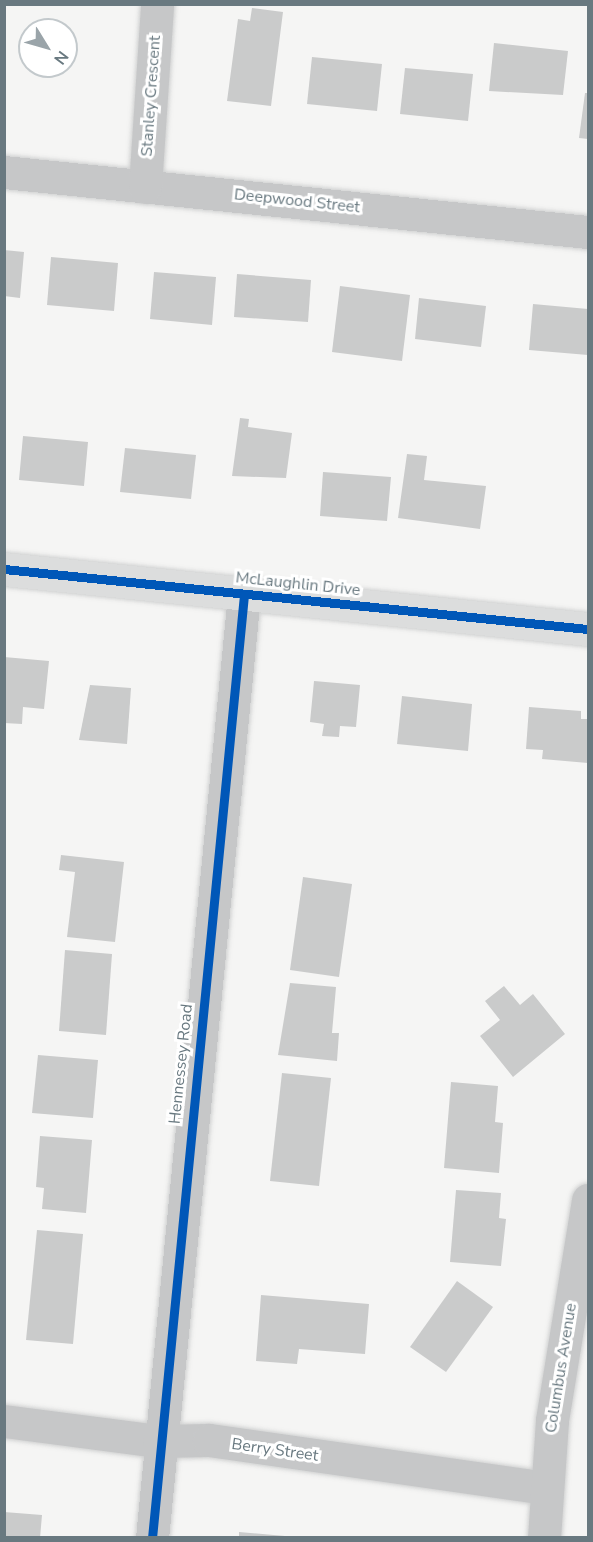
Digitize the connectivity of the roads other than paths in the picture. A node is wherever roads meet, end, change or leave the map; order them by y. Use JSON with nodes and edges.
{"nodes":[{"id":1,"x":157,"y":4,"type":"edge"},
{"id":2,"x":4,"y":172,"type":"edge"},
{"id":3,"x":145,"y":187,"type":"junction"},
{"id":4,"x":588,"y":232,"type":"edge"},
{"id":5,"x":4,"y":569,"type":"edge"},
{"id":6,"x":244,"y":594,"type":"junction"},
{"id":7,"x":588,"y":629,"type":"edge"},
{"id":8,"x":588,"y":1200,"type":"edge"},
{"id":9,"x":4,"y":1421,"type":"edge"},
{"id":10,"x":159,"y":1441,"type":"junction"},
{"id":11,"x":545,"y":1488,"type":"junction"},
{"id":12,"x":152,"y":1538,"type":"edge"},
{"id":13,"x":544,"y":1538,"type":"edge"}],
"edges":[{"from":1,"to":3,"type":"street","name":"Stanley Crescent"},
{"from":2,"to":3,"type":"street","name":"Deepwood Street"},
{"from":3,"to":4,"type":"street","name":"Deepwood Street"},
{"from":5,"to":6,"type":"main road","name":"McLaughlin Drive"},
{"from":6,"to":7,"type":"main road","name":"McLaughlin Drive"},
{"from":6,"to":10,"type":"street","name":"Hennessey Road"},
{"from":8,"to":11,"type":"street","name":"Columbus Avenue"},
{"from":9,"to":10,"type":"street","name":"Berry Street"},
{"from":10,"to":11,"type":"street","name":"Berry Street"},
{"from":10,"to":12,"type":"street","name":"Hennessey Road"},
{"from":11,"to":13,"type":"street","name":"Columbus Avenue"}]}
